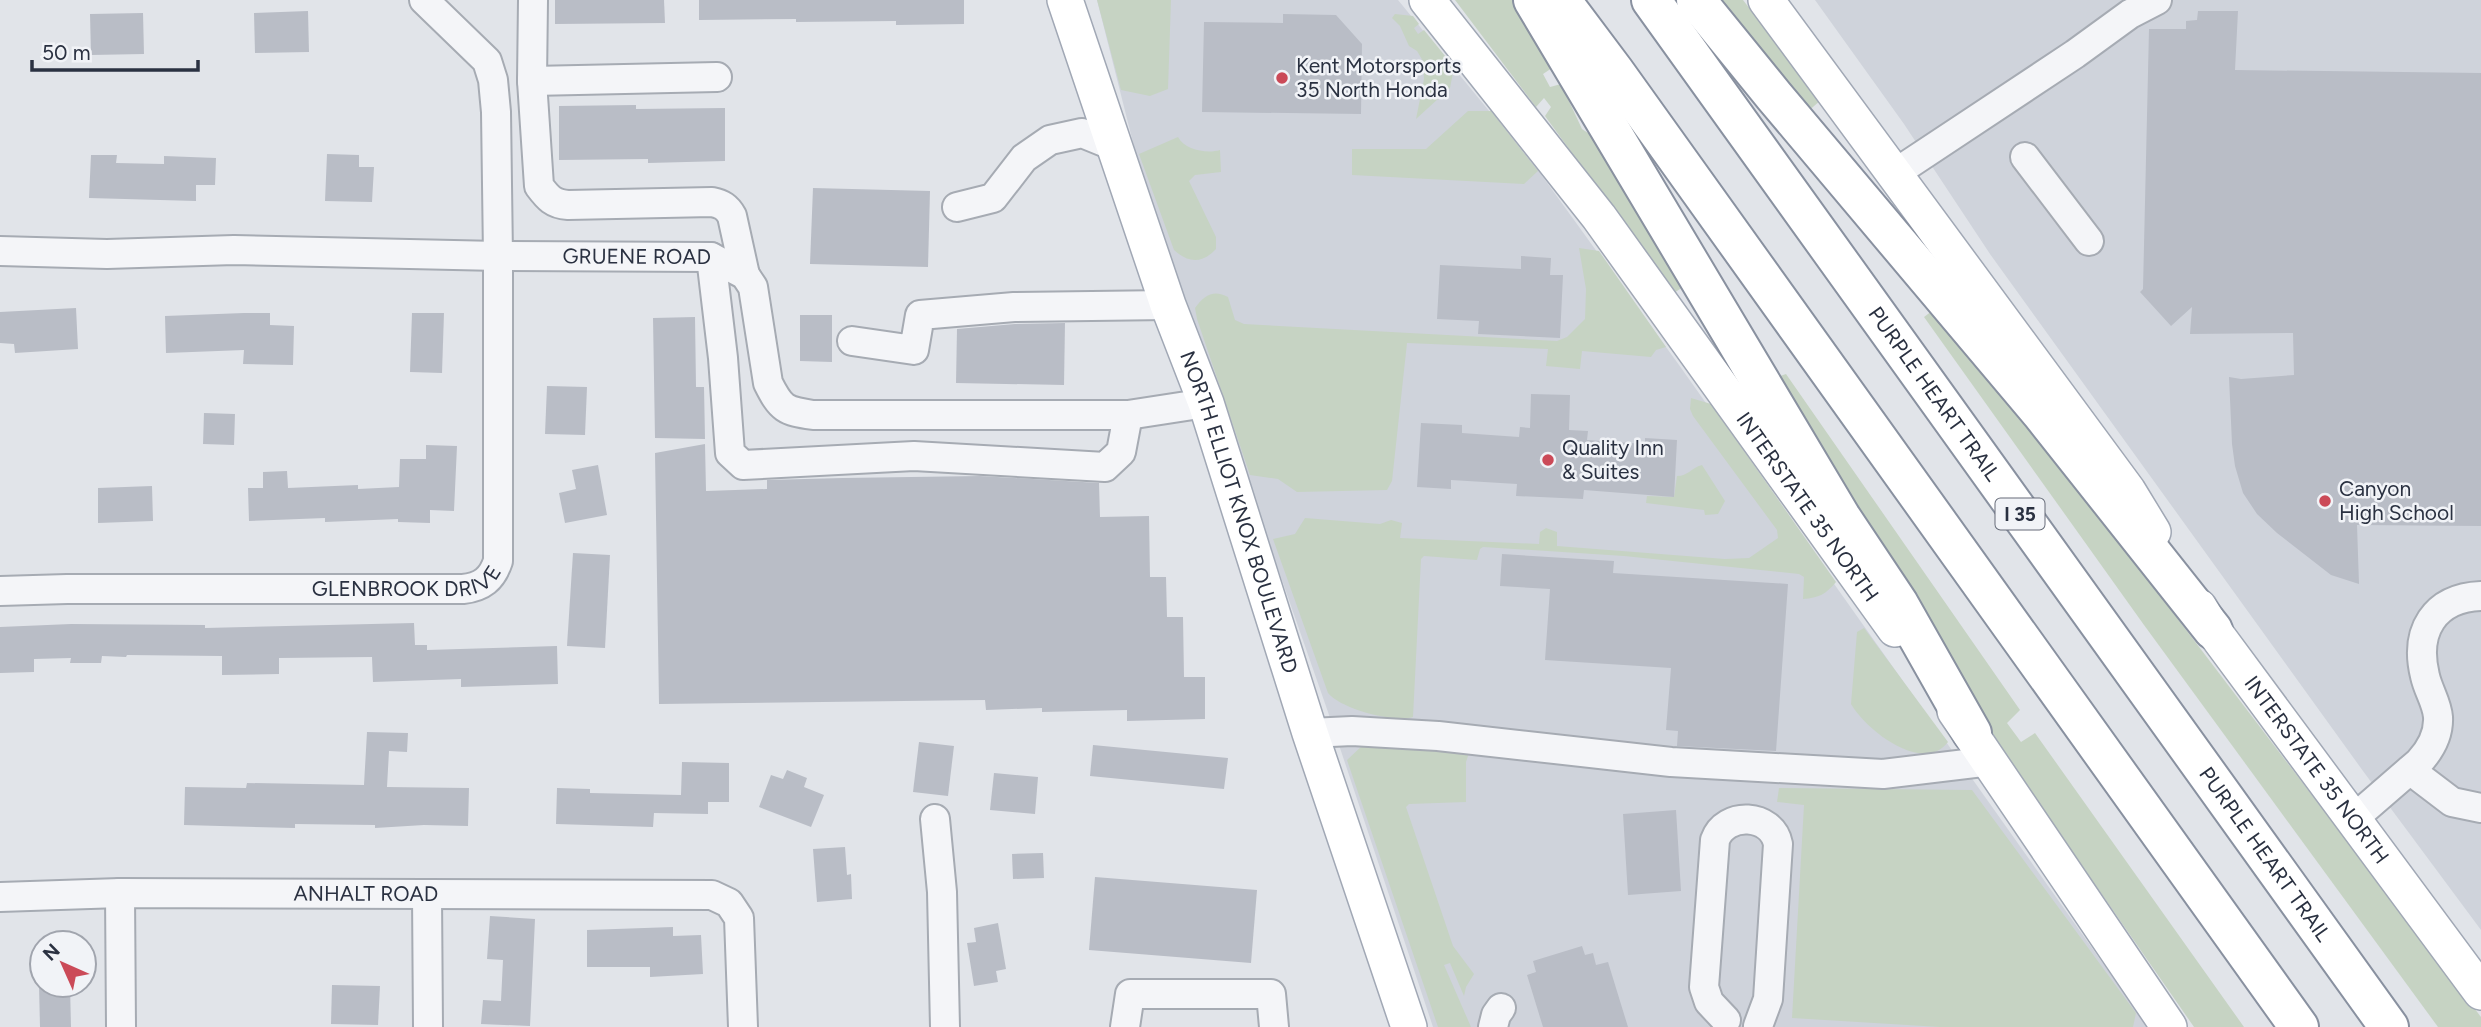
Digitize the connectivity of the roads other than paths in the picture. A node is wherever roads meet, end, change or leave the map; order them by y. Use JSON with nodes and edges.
{"nodes":[{"id":1,"x":424,"y":0,"type":"edge"},
{"id":2,"x":533,"y":0,"type":"edge"},
{"id":3,"x":1065,"y":0,"type":"edge"},
{"id":4,"x":1427,"y":0,"type":"edge"},
{"id":5,"x":1533,"y":0,"type":"edge"},
{"id":6,"x":1561,"y":0,"type":"edge"},
{"id":7,"x":1651,"y":0,"type":"edge"},
{"id":8,"x":1696,"y":0,"type":"edge"},
{"id":9,"x":1766,"y":0,"type":"edge"},
{"id":10,"x":2157,"y":0,"type":"edge"},
{"id":11,"x":717,"y":77,"type":"dead end"},
{"id":12,"x":532,"y":81,"type":"junction"},
{"id":13,"x":1114,"y":146,"type":"junction"},
{"id":14,"x":2025,"y":157,"type":"dead end"},
{"id":15,"x":1894,"y":174,"type":"junction"},
{"id":16,"x":957,"y":207,"type":"dead end"},
{"id":17,"x":2089,"y":241,"type":"dead end"},
{"id":18,"x":0,"y":251,"type":"edge"},
{"id":19,"x":498,"y":256,"type":"junction"},
{"id":20,"x":711,"y":257,"type":"junction"},
{"id":21,"x":745,"y":275,"type":"junction"},
{"id":22,"x":1168,"y":305,"type":"junction"},
{"id":23,"x":852,"y":341,"type":"dead end"},
{"id":24,"x":1206,"y":403,"type":"junction"},
{"id":25,"x":1129,"y":415,"type":"junction"},
{"id":26,"x":0,"y":591,"type":"edge"},
{"id":27,"x":2481,"y":596,"type":"edge"},
{"id":28,"x":2213,"y":630,"type":"junction"},
{"id":29,"x":1310,"y":733,"type":"junction"},
{"id":30,"x":1981,"y":747,"type":"junction"},
{"id":31,"x":2410,"y":770,"type":"junction"},
{"id":32,"x":2481,"y":808,"type":"edge"},
{"id":33,"x":934,"y":819,"type":"dead end"},
{"id":34,"x":2353,"y":820,"type":"junction"},
{"id":35,"x":120,"y":893,"type":"junction"},
{"id":36,"x":427,"y":895,"type":"junction"},
{"id":37,"x":0,"y":897,"type":"edge"},
{"id":38,"x":2481,"y":992,"type":"edge"},
{"id":39,"x":1722,"y":1023,"type":"edge"},
{"id":40,"x":121,"y":1027,"type":"edge"},
{"id":41,"x":428,"y":1027,"type":"edge"},
{"id":42,"x":743,"y":1027,"type":"edge"},
{"id":43,"x":945,"y":1027,"type":"edge"},
{"id":44,"x":1125,"y":1027,"type":"edge"},
{"id":45,"x":1275,"y":1027,"type":"edge"},
{"id":46,"x":1409,"y":1027,"type":"edge"},
{"id":47,"x":1759,"y":1027,"type":"edge"},
{"id":48,"x":2169,"y":1027,"type":"edge"},
{"id":49,"x":2299,"y":1027,"type":"edge"},
{"id":50,"x":2389,"y":1027,"type":"edge"}],
"edges":[{"from":1,"to":19,"type":"street","name":"GLENBROOK DRIVE"},
{"from":2,"to":12,"type":"street"},
{"from":3,"to":13,"type":"main road","name":"NORTH ELLIOT KNOX BOULEVARD"},
{"from":4,"to":30,"type":"main road","name":"INTERSTATE 35 NORTH"},
{"from":5,"to":30,"type":"highway"},
{"from":6,"to":49,"type":"highway"},
{"from":7,"to":50,"type":"highway","name":"PURPLE HEART TRAIL","number":"I 35"},
{"from":8,"to":28,"type":"highway"},
{"from":9,"to":15,"type":"main road","name":"INTERSTATE 35 NORTH"},
{"from":10,"to":15,"type":"street"},
{"from":11,"to":12,"type":"street"},
{"from":12,"to":21,"type":"street"},
{"from":13,"to":16,"type":"street"},
{"from":13,"to":22,"type":"main road","name":"NORTH ELLIOT KNOX BOULEVARD"},
{"from":14,"to":17,"type":"street"},
{"from":15,"to":28,"type":"main road","name":"INTERSTATE 35 NORTH"},
{"from":18,"to":19,"type":"street","name":"GRUENE ROAD"},
{"from":19,"to":20,"type":"street","name":"GRUENE ROAD"},
{"from":19,"to":26,"type":"street","name":"GLENBROOK DRIVE"},
{"from":20,"to":21,"type":"street","name":"GRUENE ROAD"},
{"from":20,"to":25,"type":"street"},
{"from":21,"to":25,"type":"street"},
{"from":22,"to":23,"type":"street"},
{"from":22,"to":24,"type":"main road","name":"NORTH ELLIOT KNOX BOULEVARD"},
{"from":24,"to":25,"type":"street"},
{"from":24,"to":29,"type":"main road","name":"NORTH ELLIOT KNOX BOULEVARD"},
{"from":27,"to":31,"type":"street"},
{"from":28,"to":34,"type":"main road","name":"INTERSTATE 35 NORTH"},
{"from":29,"to":30,"type":"street"},
{"from":29,"to":46,"type":"main road","name":"NORTH ELLIOT KNOX BOULEVARD"},
{"from":30,"to":48,"type":"main road","name":"INTERSTATE 35 NORTH"},
{"from":31,"to":32,"type":"street"},
{"from":31,"to":34,"type":"street"},
{"from":33,"to":43,"type":"street"},
{"from":34,"to":38,"type":"main road","name":"INTERSTATE 35 NORTH"},
{"from":35,"to":36,"type":"street","name":"ANHALT ROAD"},
{"from":35,"to":37,"type":"street","name":"ANHALT ROAD"},
{"from":35,"to":40,"type":"street"},
{"from":36,"to":41,"type":"street"},
{"from":36,"to":42,"type":"street","name":"ANHALT ROAD"},
{"from":39,"to":47,"type":"street"},
{"from":39,"to":47,"type":"street"},
{"from":44,"to":45,"type":"street"}]}
